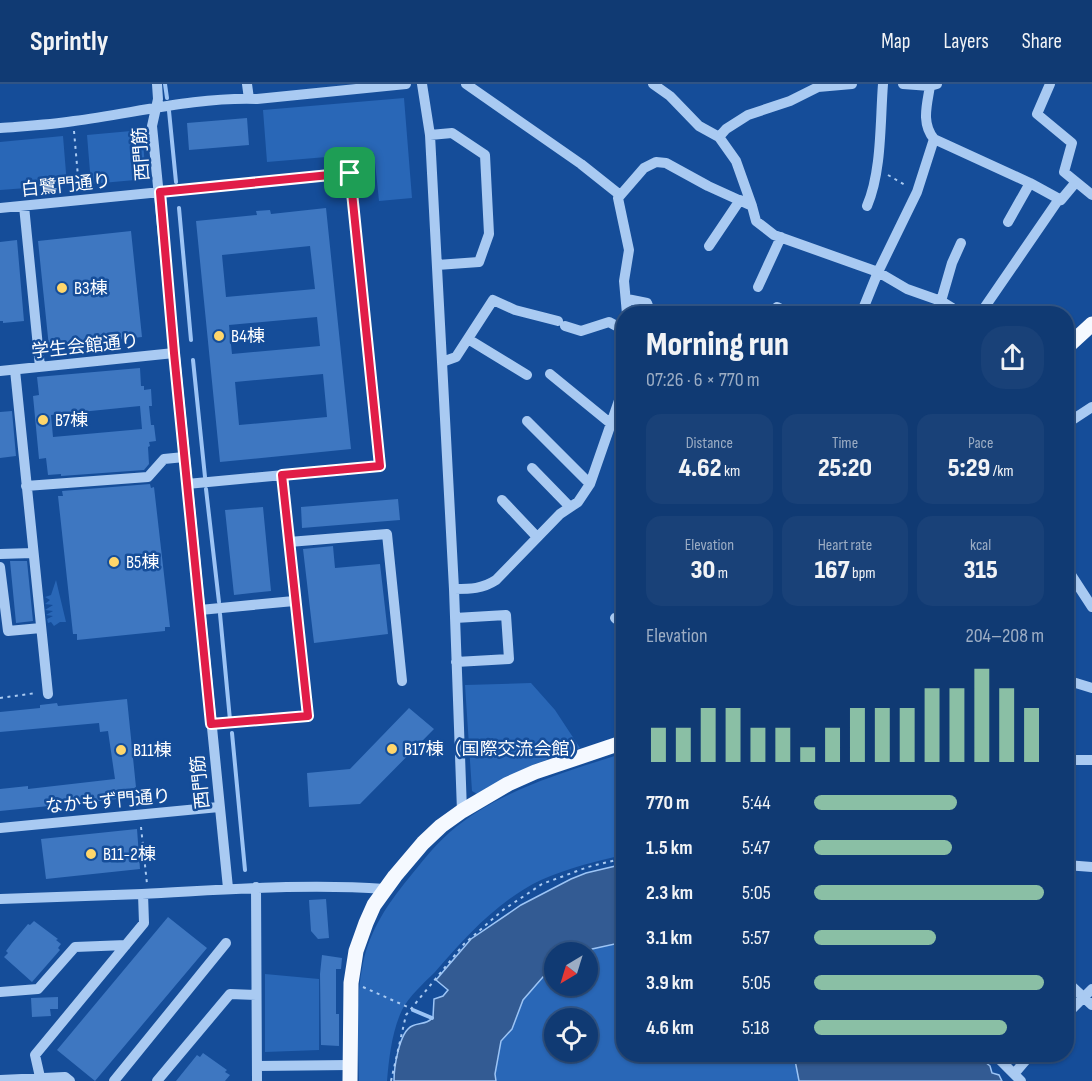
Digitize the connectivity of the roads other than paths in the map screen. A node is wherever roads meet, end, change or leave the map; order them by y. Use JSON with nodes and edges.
{"nodes":[{"id":1,"x":157,"y":84,"type":"edge"},
{"id":2,"x":247,"y":84,"type":"edge"},
{"id":3,"x":406,"y":84,"type":"edge"},
{"id":4,"x":423,"y":84,"type":"edge"},
{"id":5,"x":466,"y":84,"type":"edge"},
{"id":6,"x":653,"y":84,"type":"edge"},
{"id":7,"x":852,"y":84,"type":"edge"},
{"id":8,"x":883,"y":84,"type":"edge"},
{"id":9,"x":903,"y":84,"type":"edge"},
{"id":10,"x":1050,"y":84,"type":"edge"},
{"id":11,"x":933,"y":85,"type":"edge"},
{"id":12,"x":249,"y":99,"type":"junction"},
{"id":13,"x":158,"y":103,"type":"junction"},
{"id":14,"x":0,"y":128,"type":"edge"},
{"id":15,"x":430,"y":135,"type":"junction"},
{"id":16,"x":720,"y":137,"type":"junction"},
{"id":17,"x":934,"y":139,"type":"junction"},
{"id":18,"x":1077,"y":182,"type":"junction"},
{"id":19,"x":1030,"y":183,"type":"junction"},
{"id":20,"x":160,"y":192,"type":"junction"},
{"id":21,"x":1092,"y":193,"type":"edge"},
{"id":22,"x":620,"y":195,"type":"junction"},
{"id":23,"x":1059,"y":199,"type":"junction"},
{"id":24,"x":740,"y":200,"type":"junction"},
{"id":25,"x":24,"y":206,"type":"junction"},
{"id":26,"x":752,"y":206,"type":"junction"},
{"id":27,"x":867,"y":206,"type":"dead end"},
{"id":28,"x":0,"y":208,"type":"edge"},
{"id":29,"x":1008,"y":222,"type":"dead end"},
{"id":30,"x":781,"y":237,"type":"junction"},
{"id":31,"x":961,"y":243,"type":"dead end"},
{"id":32,"x":709,"y":246,"type":"dead end"},
{"id":33,"x":437,"y":266,"type":"junction"},
{"id":34,"x":878,"y":272,"type":"junction"},
{"id":35,"x":758,"y":287,"type":"dead end"},
{"id":36,"x":627,"y":299,"type":"junction"},
{"id":37,"x":941,"y":301,"type":"junction"},
{"id":38,"x":627,"y":306,"type":"edge"},
{"id":39,"x":648,"y":306,"type":"edge"},
{"id":40,"x":864,"y":306,"type":"edge"},
{"id":41,"x":949,"y":306,"type":"edge"},
{"id":42,"x":985,"y":306,"type":"edge"},
{"id":43,"x":1092,"y":324,"type":"edge"},
{"id":44,"x":616,"y":326,"type":"edge"},
{"id":45,"x":468,"y":339,"type":"junction"},
{"id":46,"x":1074,"y":341,"type":"edge"},
{"id":47,"x":174,"y":353,"type":"junction"},
{"id":48,"x":442,"y":363,"type":"junction"},
{"id":49,"x":40,"y":367,"type":"junction"},
{"id":50,"x":15,"y":370,"type":"junction"},
{"id":51,"x":0,"y":371,"type":"edge"},
{"id":52,"x":550,"y":374,"type":"dead end"},
{"id":53,"x":527,"y":375,"type":"dead end"},
{"id":54,"x":616,"y":406,"type":"edge"},
{"id":55,"x":1092,"y":407,"type":"edge"},
{"id":56,"x":1074,"y":419,"type":"edge"},
{"id":57,"x":527,"y":421,"type":"dead end"},
{"id":58,"x":610,"y":423,"type":"junction"},
{"id":59,"x":184,"y":457,"type":"junction"},
{"id":60,"x":532,"y":468,"type":"dead end"},
{"id":61,"x":282,"y":475,"type":"junction"},
{"id":62,"x":187,"y":484,"type":"junction"},
{"id":63,"x":590,"y":484,"type":"junction"},
{"id":64,"x":26,"y":486,"type":"junction"},
{"id":65,"x":502,"y":500,"type":"dead end"},
{"id":66,"x":570,"y":507,"type":"junction"},
{"id":67,"x":537,"y":537,"type":"junction"},
{"id":68,"x":289,"y":542,"type":"junction"},
{"id":69,"x":33,"y":553,"type":"junction"},
{"id":70,"x":0,"y":554,"type":"edge"},
{"id":71,"x":0,"y":567,"type":"edge"},
{"id":72,"x":1074,"y":579,"type":"edge"},
{"id":73,"x":454,"y":589,"type":"junction"},
{"id":74,"x":294,"y":601,"type":"junction"},
{"id":75,"x":1092,"y":607,"type":"edge"},
{"id":76,"x":200,"y":609,"type":"junction"},
{"id":77,"x":454,"y":618,"type":"junction"},
{"id":78,"x":41,"y":628,"type":"junction"},
{"id":79,"x":456,"y":662,"type":"junction"},
{"id":80,"x":402,"y":681,"type":"dead end"},
{"id":81,"x":1074,"y":682,"type":"edge"},
{"id":82,"x":1092,"y":688,"type":"edge"},
{"id":83,"x":47,"y":693,"type":"road end"},
{"id":84,"x":211,"y":724,"type":"junction"},
{"id":85,"x":616,"y":745,"type":"edge"},
{"id":86,"x":1074,"y":760,"type":"edge"},
{"id":87,"x":1092,"y":760,"type":"edge"},
{"id":88,"x":219,"y":807,"type":"junction"},
{"id":89,"x":462,"y":811,"type":"junction"},
{"id":90,"x":0,"y":828,"type":"edge"},
{"id":91,"x":1074,"y":866,"type":"edge"},
{"id":92,"x":1092,"y":867,"type":"edge"},
{"id":93,"x":256,"y":886,"type":"junction"},
{"id":94,"x":228,"y":888,"type":"junction"},
{"id":95,"x":145,"y":889,"type":"junction"},
{"id":96,"x":385,"y":889,"type":"junction"},
{"id":97,"x":0,"y":899,"type":"edge"},
{"id":98,"x":226,"y":943,"type":"dead end"},
{"id":99,"x":126,"y":945,"type":"junction"},
{"id":100,"x":1074,"y":985,"type":"edge"},
{"id":101,"x":0,"y":992,"type":"edge"},
{"id":102,"x":1088,"y":993,"type":"edge"},
{"id":103,"x":256,"y":995,"type":"junction"},
{"id":104,"x":1092,"y":1005,"type":"edge"},
{"id":105,"x":1074,"y":1007,"type":"edge"},
{"id":106,"x":1002,"y":1062,"type":"edge"},
{"id":107,"x":1026,"y":1062,"type":"edge"},
{"id":108,"x":257,"y":1066,"type":"junction"},
{"id":109,"x":350,"y":1073,"type":"edge"},
{"id":110,"x":40,"y":1077,"type":"junction"},
{"id":111,"x":1018,"y":1077,"type":"edge"},
{"id":112,"x":0,"y":1080,"type":"edge"},
{"id":113,"x":70,"y":1081,"type":"edge"},
{"id":114,"x":114,"y":1081,"type":"edge"},
{"id":115,"x":157,"y":1081,"type":"edge"},
{"id":116,"x":257,"y":1081,"type":"edge"}],
"edges":[{"from":1,"to":13,"type":"street","name":"西門筋"},
{"from":2,"to":12,"type":"street"},
{"from":3,"to":12,"type":"street"},
{"from":4,"to":15,"type":"street"},
{"from":5,"to":22,"type":"street"},
{"from":6,"to":16,"type":"street"},
{"from":7,"to":16,"type":"street"},
{"from":8,"to":27,"type":"street"},
{"from":9,"to":11,"type":"street"},
{"from":10,"to":18,"type":"street"},
{"from":11,"to":17,"type":"street"},
{"from":12,"to":13,"type":"street"},
{"from":13,"to":14,"type":"street"},
{"from":13,"to":20,"type":"street","name":"西門筋"},
{"from":15,"to":33,"type":"street"},
{"from":15,"to":33,"type":"street"},
{"from":16,"to":26,"type":"street"},
{"from":17,"to":19,"type":"street"},
{"from":17,"to":34,"type":"street"},
{"from":18,"to":21,"type":"street"},
{"from":18,"to":23,"type":"street"},
{"from":19,"to":23,"type":"street"},
{"from":19,"to":29,"type":"street"},
{"from":20,"to":25,"type":"street","name":"白鷺門通り"},
{"from":20,"to":47,"type":"street","name":"西門筋"},
{"from":20,"to":61,"type":"street","name":"白鷺門通り"},
{"from":22,"to":24,"type":"street"},
{"from":22,"to":36,"type":"street"},
{"from":23,"to":42,"type":"street"},
{"from":24,"to":26,"type":"street"},
{"from":24,"to":32,"type":"street"},
{"from":25,"to":28,"type":"street","name":"白鷺門通り"},
{"from":25,"to":49,"type":"street"},
{"from":26,"to":30,"type":"street"},
{"from":30,"to":34,"type":"street"},
{"from":30,"to":35,"type":"street"},
{"from":31,"to":37,"type":"street"},
{"from":33,"to":48,"type":"street"},
{"from":34,"to":37,"type":"street"},
{"from":34,"to":40,"type":"street"},
{"from":36,"to":38,"type":"street"},
{"from":36,"to":39,"type":"street"},
{"from":37,"to":41,"type":"street"},
{"from":43,"to":46,"type":"main road"},
{"from":44,"to":45,"type":"street"},
{"from":45,"to":48,"type":"street"},
{"from":45,"to":53,"type":"street"},
{"from":47,"to":49,"type":"street","name":"学生会館通り"},
{"from":47,"to":59,"type":"street","name":"西門筋"},
{"from":48,"to":73,"type":"street"},
{"from":49,"to":50,"type":"street","name":"学生会館通り"},
{"from":50,"to":51,"type":"street","name":"学生会館通り"},
{"from":50,"to":64,"type":"street"},
{"from":52,"to":58,"type":"street"},
{"from":54,"to":58,"type":"street"},
{"from":55,"to":56,"type":"street"},
{"from":57,"to":63,"type":"street"},
{"from":58,"to":63,"type":"street"},
{"from":59,"to":62,"type":"street","name":"西門筋"},
{"from":59,"to":64,"type":"street"},
{"from":60,"to":66,"type":"street"},
{"from":61,"to":62,"type":"street"},
{"from":61,"to":68,"type":"street"},
{"from":62,"to":76,"type":"street","name":"西門筋"},
{"from":63,"to":66,"type":"street"},
{"from":64,"to":69,"type":"street"},
{"from":65,"to":67,"type":"street"},
{"from":66,"to":67,"type":"street"},
{"from":67,"to":73,"type":"street"},
{"from":68,"to":74,"type":"street"},
{"from":68,"to":80,"type":"street"},
{"from":69,"to":70,"type":"street"},
{"from":69,"to":78,"type":"street"},
{"from":71,"to":78,"type":"street"},
{"from":72,"to":75,"type":"street"},
{"from":73,"to":77,"type":"street"},
{"from":74,"to":76,"type":"street"},
{"from":74,"to":84,"type":"street"},
{"from":76,"to":84,"type":"street","name":"西門筋"},
{"from":77,"to":79,"type":"street"},
{"from":77,"to":79,"type":"street"},
{"from":78,"to":83,"type":"street"},
{"from":79,"to":89,"type":"street"},
{"from":81,"to":82,"type":"street"},
{"from":84,"to":88,"type":"street","name":"西門筋"},
{"from":85,"to":89,"type":"main road"},
{"from":86,"to":87,"type":"street"},
{"from":88,"to":90,"type":"street","name":"なかもず門通り"},
{"from":88,"to":94,"type":"street","name":"西門筋"},
{"from":89,"to":96,"type":"main road"},
{"from":91,"to":92,"type":"street"},
{"from":93,"to":94,"type":"street"},
{"from":93,"to":96,"type":"street"},
{"from":93,"to":103,"type":"street"},
{"from":94,"to":95,"type":"street"},
{"from":95,"to":97,"type":"street"},
{"from":95,"to":99,"type":"street"},
{"from":96,"to":109,"type":"main road"},
{"from":98,"to":114,"type":"street"},
{"from":99,"to":101,"type":"street"},
{"from":99,"to":110,"type":"street"},
{"from":100,"to":102,"type":"street"},
{"from":102,"to":104,"type":"street"},
{"from":102,"to":105,"type":"street"},
{"from":103,"to":108,"type":"street"},
{"from":103,"to":115,"type":"street"},
{"from":106,"to":111,"type":"street"},
{"from":107,"to":111,"type":"street"},
{"from":108,"to":109,"type":"street"},
{"from":108,"to":116,"type":"street"},
{"from":110,"to":112,"type":"street"},
{"from":110,"to":113,"type":"street"}]}
